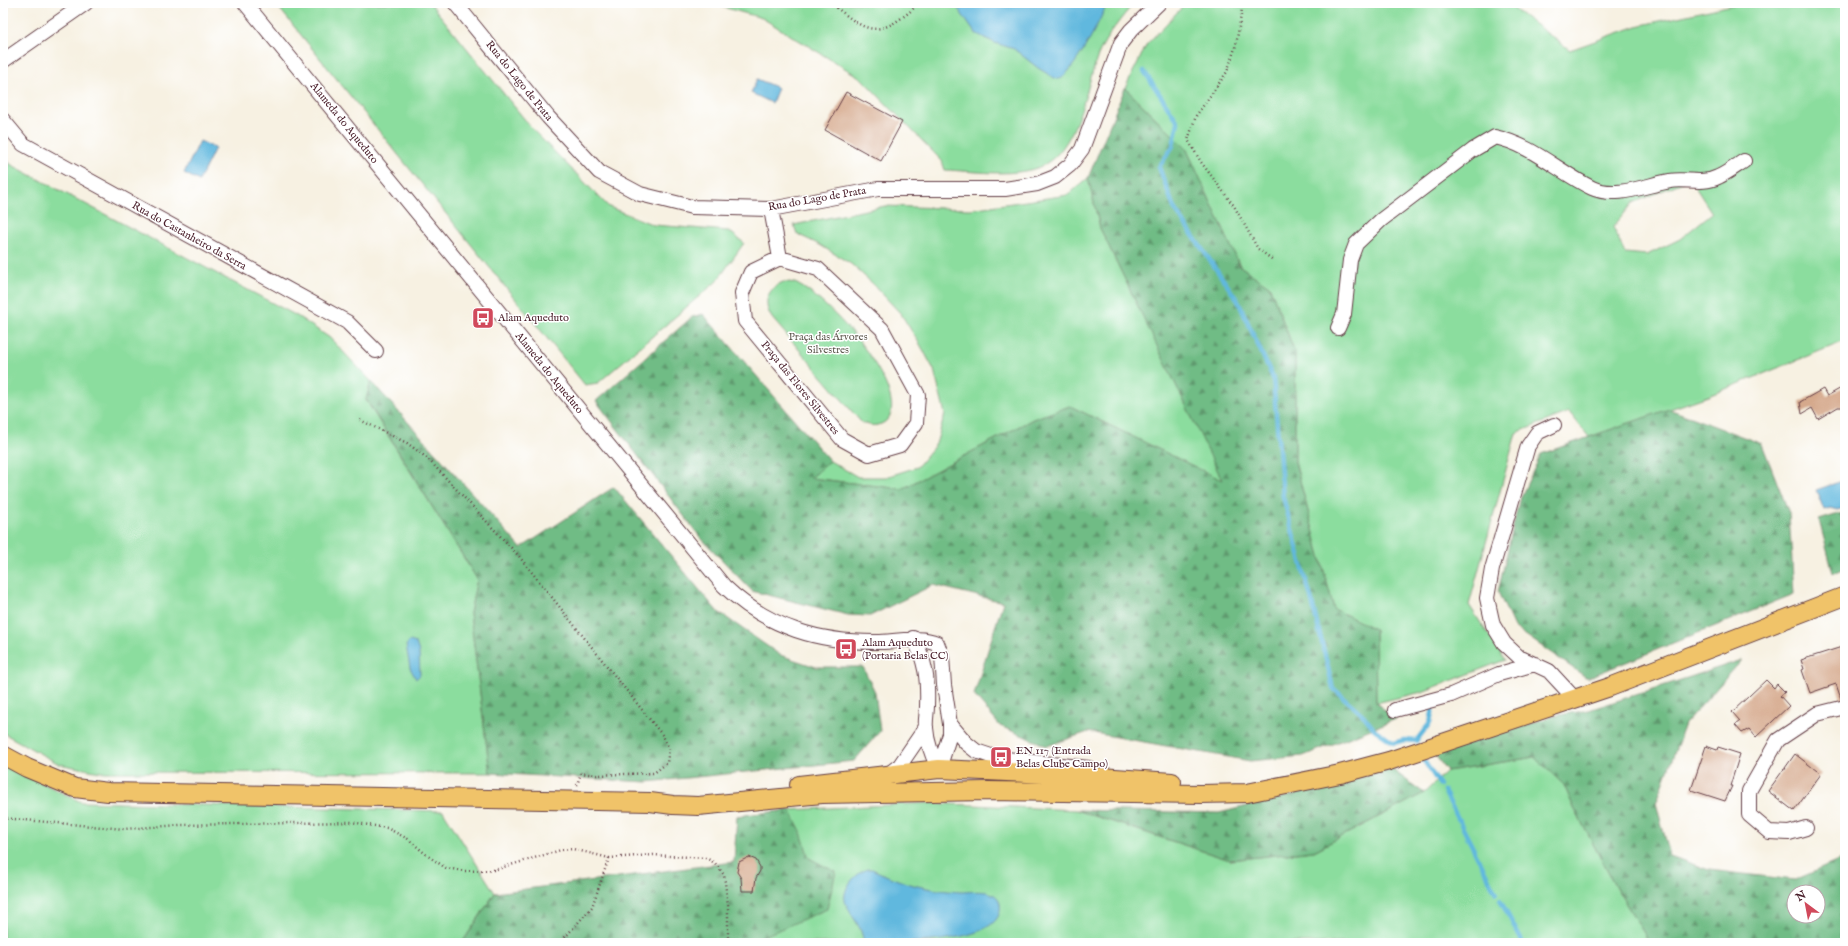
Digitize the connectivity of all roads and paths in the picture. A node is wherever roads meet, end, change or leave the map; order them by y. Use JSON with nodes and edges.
{"nodes":[{"id":1,"x":86,"y":3,"type":"edge"},
{"id":2,"x":245,"y":3,"type":"edge"},
{"id":3,"x":456,"y":3,"type":"edge"},
{"id":4,"x":830,"y":3,"type":"edge"},
{"id":5,"x":918,"y":3,"type":"edge"},
{"id":6,"x":1159,"y":3,"type":"edge"},
{"id":7,"x":1243,"y":3,"type":"edge"},
{"id":8,"x":3,"y":61,"type":"edge"},
{"id":9,"x":3,"y":120,"type":"edge"},
{"id":10,"x":1744,"y":161,"type":"dead end"},
{"id":11,"x":771,"y":209,"type":"junction"},
{"id":12,"x":780,"y":258,"type":"junction"},
{"id":13,"x":1273,"y":260,"type":"dead end"},
{"id":14,"x":1338,"y":328,"type":"dead end"},
{"id":15,"x":376,"y":351,"type":"dead end"},
{"id":16,"x":360,"y":420,"type":"dead end"},
{"id":17,"x":1554,"y":425,"type":"dead end"},
{"id":18,"x":1845,"y":596,"type":"edge"},
{"id":19,"x":913,"y":638,"type":"junction"},
{"id":20,"x":1535,"y":664,"type":"junction"},
{"id":21,"x":1575,"y":699,"type":"junction"},
{"id":22,"x":1845,"y":707,"type":"edge"},
{"id":23,"x":1395,"y":710,"type":"dead end"},
{"id":24,"x":950,"y":724,"type":"junction"},
{"id":25,"x":926,"y":727,"type":"junction"},
{"id":26,"x":3,"y":756,"type":"edge"},
{"id":27,"x":939,"y":769,"type":"junction"},
{"id":28,"x":887,"y":775,"type":"junction"},
{"id":29,"x":1126,"y":779,"type":"junction"},
{"id":30,"x":1287,"y":785,"type":"junction"},
{"id":31,"x":971,"y":791,"type":"junction"},
{"id":32,"x":822,"y":794,"type":"junction"},
{"id":33,"x":571,"y":800,"type":"junction"},
{"id":34,"x":650,"y":802,"type":"junction"},
{"id":35,"x":3,"y":818,"type":"edge"},
{"id":36,"x":1806,"y":828,"type":"dead end"},
{"id":37,"x":609,"y":858,"type":"junction"},
{"id":38,"x":560,"y":943,"type":"edge"},
{"id":39,"x":728,"y":943,"type":"edge"}],
"edges":[{"from":1,"to":8,"type":"street"},
{"from":2,"to":19,"type":"street","name":"Alameda do Aqueduto"},
{"from":3,"to":11,"type":"street","name":"Rua do Lago de Prata"},
{"from":4,"to":5,"type":"path"},
{"from":6,"to":11,"type":"street","name":"Rua do Lago de Prata"},
{"from":7,"to":13,"type":"path"},
{"from":9,"to":15,"type":"street","name":"Rua do Castanheiro da Serra"},
{"from":10,"to":14,"type":"street"},
{"from":11,"to":12,"type":"street"},
{"from":12,"to":12,"type":"street","name":"Praça das Flores Silvestres"},
{"from":16,"to":33,"type":"path"},
{"from":17,"to":20,"type":"street"},
{"from":18,"to":21,"type":"main road"},
{"from":19,"to":24,"type":"street","name":"Alameda do Aqueduto"},
{"from":19,"to":25,"type":"street"},
{"from":20,"to":21,"type":"street"},
{"from":20,"to":23,"type":"street"},
{"from":21,"to":30,"type":"main road"},
{"from":22,"to":36,"type":"street"},
{"from":24,"to":27,"type":"street","name":"Alameda do Aqueduto"},
{"from":24,"to":29,"type":"street"},
{"from":25,"to":27,"type":"street"},
{"from":25,"to":28,"type":"street"},
{"from":26,"to":33,"type":"main road"},
{"from":27,"to":28,"type":"main road"},
{"from":27,"to":29,"type":"main road"},
{"from":27,"to":31,"type":"main road"},
{"from":27,"to":32,"type":"main road"},
{"from":28,"to":34,"type":"main road"},
{"from":29,"to":30,"type":"main road"},
{"from":30,"to":31,"type":"main road"},
{"from":31,"to":32,"type":"main road"},
{"from":32,"to":34,"type":"main road"},
{"from":33,"to":34,"type":"main road"},
{"from":35,"to":37,"type":"path"},
{"from":37,"to":38,"type":"path"},
{"from":37,"to":39,"type":"path"}]}
